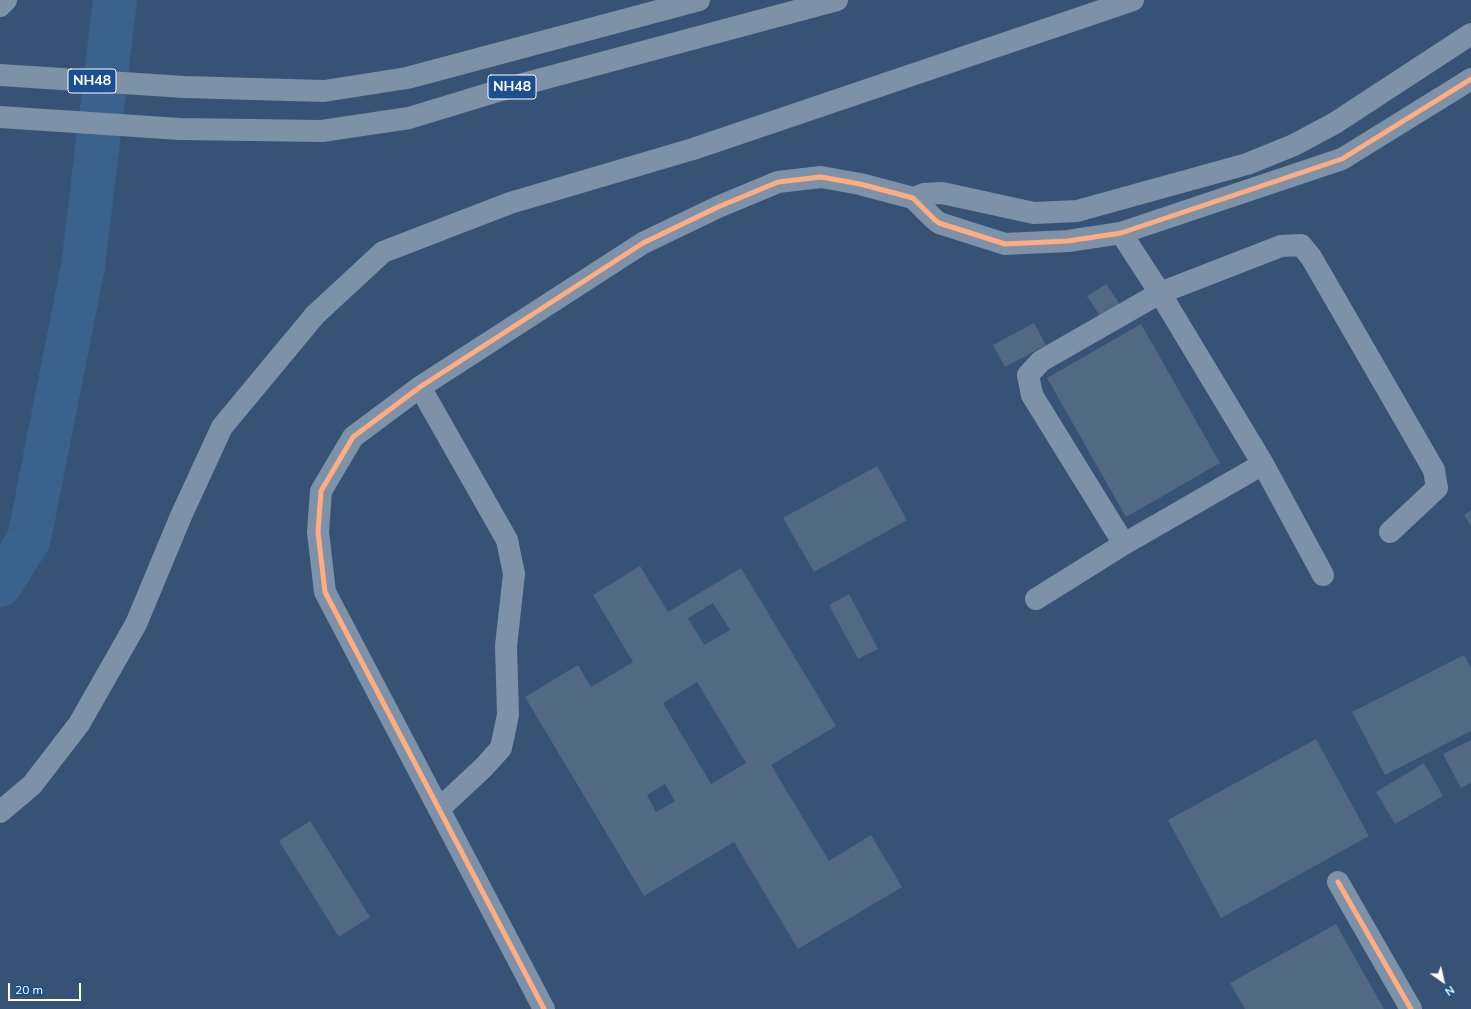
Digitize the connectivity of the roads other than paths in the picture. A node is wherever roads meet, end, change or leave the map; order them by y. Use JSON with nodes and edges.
{"nodes":[{"id":1,"x":6,"y":0,"type":"edge"},
{"id":2,"x":699,"y":0,"type":"edge"},
{"id":3,"x":837,"y":0,"type":"edge"},
{"id":4,"x":1133,"y":0,"type":"edge"},
{"id":5,"x":0,"y":6,"type":"edge"},
{"id":6,"x":1471,"y":34,"type":"edge"},
{"id":7,"x":0,"y":75,"type":"edge"},
{"id":8,"x":1471,"y":79,"type":"edge"},
{"id":9,"x":0,"y":117,"type":"edge"},
{"id":10,"x":913,"y":198,"type":"junction"},
{"id":11,"x":1121,"y":233,"type":"junction"},
{"id":12,"x":1160,"y":293,"type":"junction"},
{"id":13,"x":420,"y":387,"type":"junction"},
{"id":14,"x":1263,"y":464,"type":"junction"},
{"id":15,"x":1390,"y":532,"type":"dead end"},
{"id":16,"x":1124,"y":544,"type":"junction"},
{"id":17,"x":1323,"y":575,"type":"dead end"},
{"id":18,"x":1036,"y":599,"type":"dead end"},
{"id":19,"x":439,"y":809,"type":"junction"},
{"id":20,"x":0,"y":812,"type":"edge"},
{"id":21,"x":1338,"y":882,"type":"dead end"},
{"id":22,"x":544,"y":1009,"type":"edge"},
{"id":23,"x":1411,"y":1009,"type":"edge"}],
"edges":[{"from":1,"to":5,"type":"street"},
{"from":2,"to":7,"type":"highway","number":"NH48"},
{"from":3,"to":9,"type":"highway","number":"NH48"},
{"from":4,"to":20,"type":"street"},
{"from":6,"to":10,"type":"street"},
{"from":8,"to":11,"type":"street"},
{"from":10,"to":11,"type":"street"},
{"from":10,"to":13,"type":"street"},
{"from":11,"to":12,"type":"street"},
{"from":12,"to":14,"type":"street"},
{"from":12,"to":15,"type":"street"},
{"from":12,"to":16,"type":"street"},
{"from":13,"to":19,"type":"street"},
{"from":13,"to":19,"type":"street"},
{"from":14,"to":16,"type":"street"},
{"from":14,"to":17,"type":"street"},
{"from":16,"to":18,"type":"street"},
{"from":19,"to":22,"type":"street"},
{"from":21,"to":23,"type":"street"}]}
